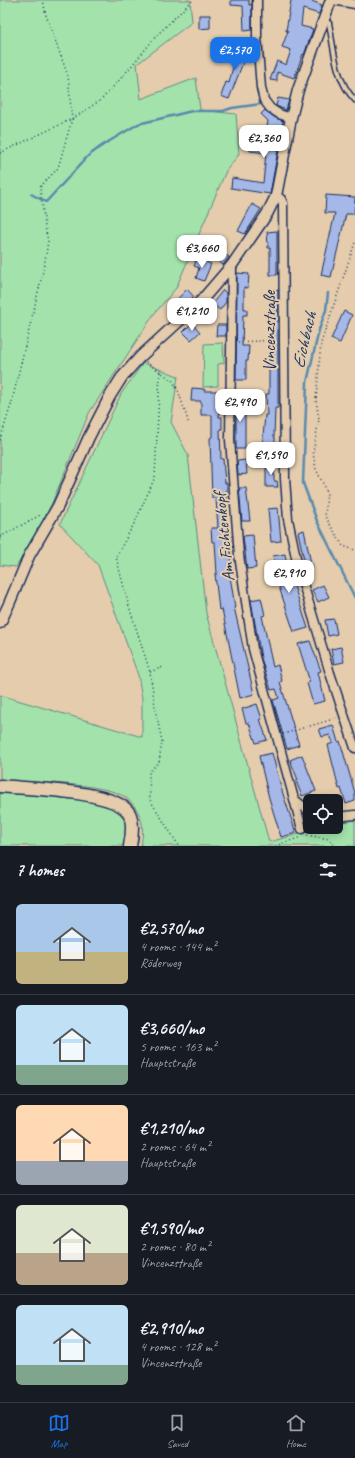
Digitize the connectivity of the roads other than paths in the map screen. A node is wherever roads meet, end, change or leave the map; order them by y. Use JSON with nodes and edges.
{"nodes":[{"id":1,"x":257,"y":0,"type":"edge"},
{"id":2,"x":332,"y":0,"type":"edge"},
{"id":3,"x":355,"y":4,"type":"edge"},
{"id":4,"x":324,"y":21,"type":"junction"},
{"id":5,"x":355,"y":100,"type":"edge"},
{"id":6,"x":291,"y":118,"type":"junction"},
{"id":7,"x":276,"y":196,"type":"junction"},
{"id":8,"x":232,"y":265,"type":"junction"},
{"id":9,"x":0,"y":623,"type":"edge"},
{"id":10,"x":355,"y":748,"type":"edge"},
{"id":11,"x":0,"y":786,"type":"edge"},
{"id":12,"x":294,"y":800,"type":"junction"},
{"id":13,"x":303,"y":807,"type":"edge"},
{"id":14,"x":355,"y":815,"type":"edge"},
{"id":15,"x":343,"y":816,"type":"edge"},
{"id":16,"x":302,"y":829,"type":"dead end"},
{"id":17,"x":130,"y":846,"type":"edge"}],
"edges":[{"from":1,"to":6,"type":"street"},
{"from":2,"to":3,"type":"street"},
{"from":2,"to":4,"type":"street"},
{"from":4,"to":5,"type":"lane"},
{"from":4,"to":6,"type":"street"},
{"from":6,"to":7,"type":"street"},
{"from":7,"to":8,"type":"street"},
{"from":7,"to":10,"type":"street","name":"Vincenzstraße"},
{"from":8,"to":9,"type":"street"},
{"from":8,"to":12,"type":"street","name":"Am Fichtenkopf"},
{"from":11,"to":17,"type":"main road"},
{"from":12,"to":13,"type":"street"},
{"from":12,"to":16,"type":"street","name":"Am Fichtenkopf"},
{"from":14,"to":15,"type":"street"}]}
